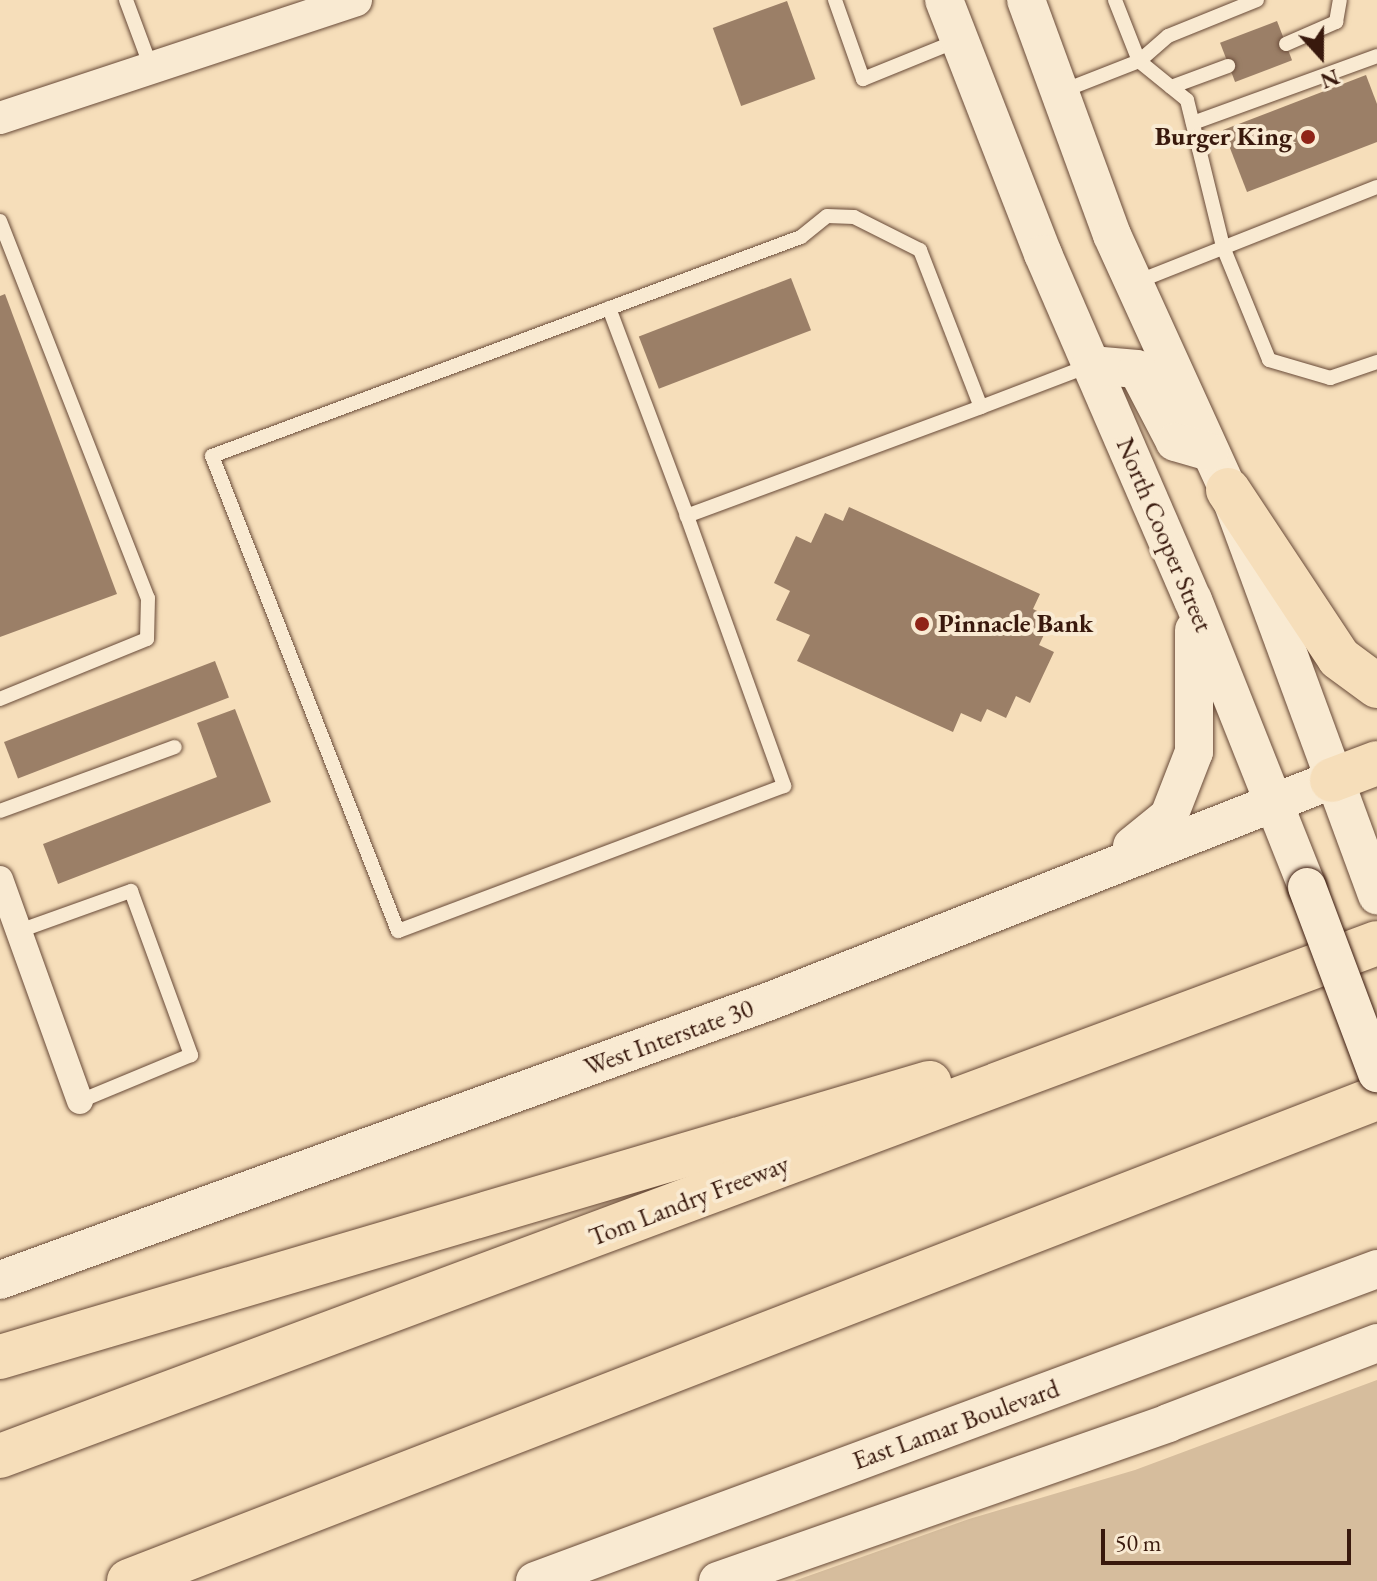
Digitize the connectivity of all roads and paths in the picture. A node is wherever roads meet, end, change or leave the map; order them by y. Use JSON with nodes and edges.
{"nodes":[{"id":1,"x":126,"y":0,"type":"edge"},
{"id":2,"x":356,"y":0,"type":"edge"},
{"id":3,"x":835,"y":0,"type":"edge"},
{"id":4,"x":944,"y":0,"type":"edge"},
{"id":5,"x":1026,"y":0,"type":"edge"},
{"id":6,"x":1115,"y":0,"type":"edge"},
{"id":7,"x":1257,"y":0,"type":"edge"},
{"id":8,"x":1340,"y":0,"type":"edge"},
{"id":9,"x":959,"y":40,"type":"junction"},
{"id":10,"x":1286,"y":44,"type":"dead end"},
{"id":11,"x":1377,"y":56,"type":"edge"},
{"id":12,"x":1139,"y":61,"type":"junction"},
{"id":13,"x":1228,"y":66,"type":"dead end"},
{"id":14,"x":152,"y":70,"type":"junction"},
{"id":15,"x":1171,"y":87,"type":"junction"},
{"id":16,"x":1060,"y":92,"type":"junction"},
{"id":17,"x":0,"y":118,"type":"edge"},
{"id":18,"x":1193,"y":123,"type":"junction"},
{"id":19,"x":1377,"y":187,"type":"edge"},
{"id":20,"x":0,"y":221,"type":"edge"},
{"id":21,"x":1223,"y":247,"type":"junction"},
{"id":22,"x":1134,"y":284,"type":"junction"},
{"id":23,"x":609,"y":308,"type":"junction"},
{"id":24,"x":1376,"y":364,"type":"edge"},
{"id":25,"x":1091,"y":365,"type":"junction"},
{"id":26,"x":981,"y":407,"type":"junction"},
{"id":27,"x":1219,"y":471,"type":"junction"},
{"id":28,"x":687,"y":516,"type":"junction"},
{"id":29,"x":1193,"y":600,"type":"junction"},
{"id":30,"x":1377,"y":686,"type":"edge"},
{"id":31,"x":0,"y":699,"type":"edge"},
{"id":32,"x":175,"y":747,"type":"dead end"},
{"id":33,"x":1377,"y":763,"type":"edge"},
{"id":34,"x":1332,"y":780,"type":"junction"},
{"id":35,"x":1271,"y":803,"type":"junction"},
{"id":36,"x":0,"y":811,"type":"edge"},
{"id":37,"x":1111,"y":863,"type":"junction"},
{"id":38,"x":0,"y":879,"type":"edge"},
{"id":39,"x":1377,"y":896,"type":"edge"},
{"id":40,"x":19,"y":931,"type":"junction"},
{"id":41,"x":1377,"y":943,"type":"edge"},
{"id":42,"x":1307,"y":970,"type":"junction"},
{"id":43,"x":1377,"y":1073,"type":"edge"},
{"id":44,"x":1377,"y":1098,"type":"edge"},
{"id":45,"x":80,"y":1101,"type":"joint"},
{"id":46,"x":1377,"y":1269,"type":"edge"},
{"id":47,"x":0,"y":1280,"type":"edge"},
{"id":48,"x":1377,"y":1343,"type":"edge"},
{"id":49,"x":0,"y":1357,"type":"edge"},
{"id":50,"x":0,"y":1456,"type":"edge"},
{"id":51,"x":243,"y":1538,"type":"junction"},
{"id":52,"x":129,"y":1581,"type":"edge"},
{"id":53,"x":154,"y":1581,"type":"edge"},
{"id":54,"x":535,"y":1581,"type":"edge"},
{"id":55,"x":718,"y":1581,"type":"edge"}],
"edges":[{"from":1,"to":14,"type":"lane"},
{"from":2,"to":14,"type":"street"},
{"from":3,"to":9,"type":"lane"},
{"from":4,"to":9,"type":"main road","name":"North Cooper Street"},
{"from":5,"to":16,"type":"main road"},
{"from":6,"to":12,"type":"lane"},
{"from":7,"to":12,"type":"lane"},
{"from":8,"to":10,"type":"lane"},
{"from":9,"to":25,"type":"main road","name":"North Cooper Street"},
{"from":11,"to":18,"type":"lane"},
{"from":12,"to":15,"type":"lane"},
{"from":12,"to":16,"type":"lane"},
{"from":13,"to":15,"type":"lane"},
{"from":14,"to":17,"type":"street"},
{"from":15,"to":18,"type":"lane"},
{"from":16,"to":22,"type":"main road"},
{"from":18,"to":21,"type":"lane"},
{"from":19,"to":21,"type":"lane"},
{"from":20,"to":31,"type":"lane"},
{"from":21,"to":22,"type":"lane"},
{"from":21,"to":24,"type":"lane"},
{"from":22,"to":27,"type":"main road"},
{"from":23,"to":26,"type":"lane"},
{"from":23,"to":28,"type":"lane"},
{"from":23,"to":28,"type":"lane"},
{"from":25,"to":26,"type":"lane"},
{"from":25,"to":27,"type":"main road"},
{"from":25,"to":29,"type":"main road","name":"North Cooper Street"},
{"from":26,"to":28,"type":"lane"},
{"from":27,"to":30,"type":"highway"},
{"from":27,"to":34,"type":"main road"},
{"from":29,"to":35,"type":"main road","name":"North Cooper Street"},
{"from":29,"to":37,"type":"main road"},
{"from":32,"to":36,"type":"lane"},
{"from":33,"to":34,"type":"highway"},
{"from":34,"to":35,"type":"main road","name":"West Interstate 30"},
{"from":34,"to":39,"type":"main road"},
{"from":35,"to":37,"type":"main road","name":"West Interstate 30"},
{"from":35,"to":43,"type":"main road","name":"North Cooper Street","bridge":true},
{"from":37,"to":47,"type":"main road","name":"West Interstate 30"},
{"from":38,"to":40,"type":"street"},
{"from":40,"to":45,"type":"street"},
{"from":40,"to":45,"type":"lane"},
{"from":41,"to":42,"type":"highway","name":"Tom Landry Freeway"},
{"from":42,"to":49,"type":"highway"},
{"from":42,"to":50,"type":"highway","name":"Tom Landry Freeway"},
{"from":44,"to":51,"type":"highway"},
{"from":46,"to":54,"type":"main road","name":"East Lamar Boulevard"},
{"from":48,"to":55,"type":"main road"},
{"from":51,"to":52,"type":"highway"},
{"from":51,"to":53,"type":"highway"}]}
